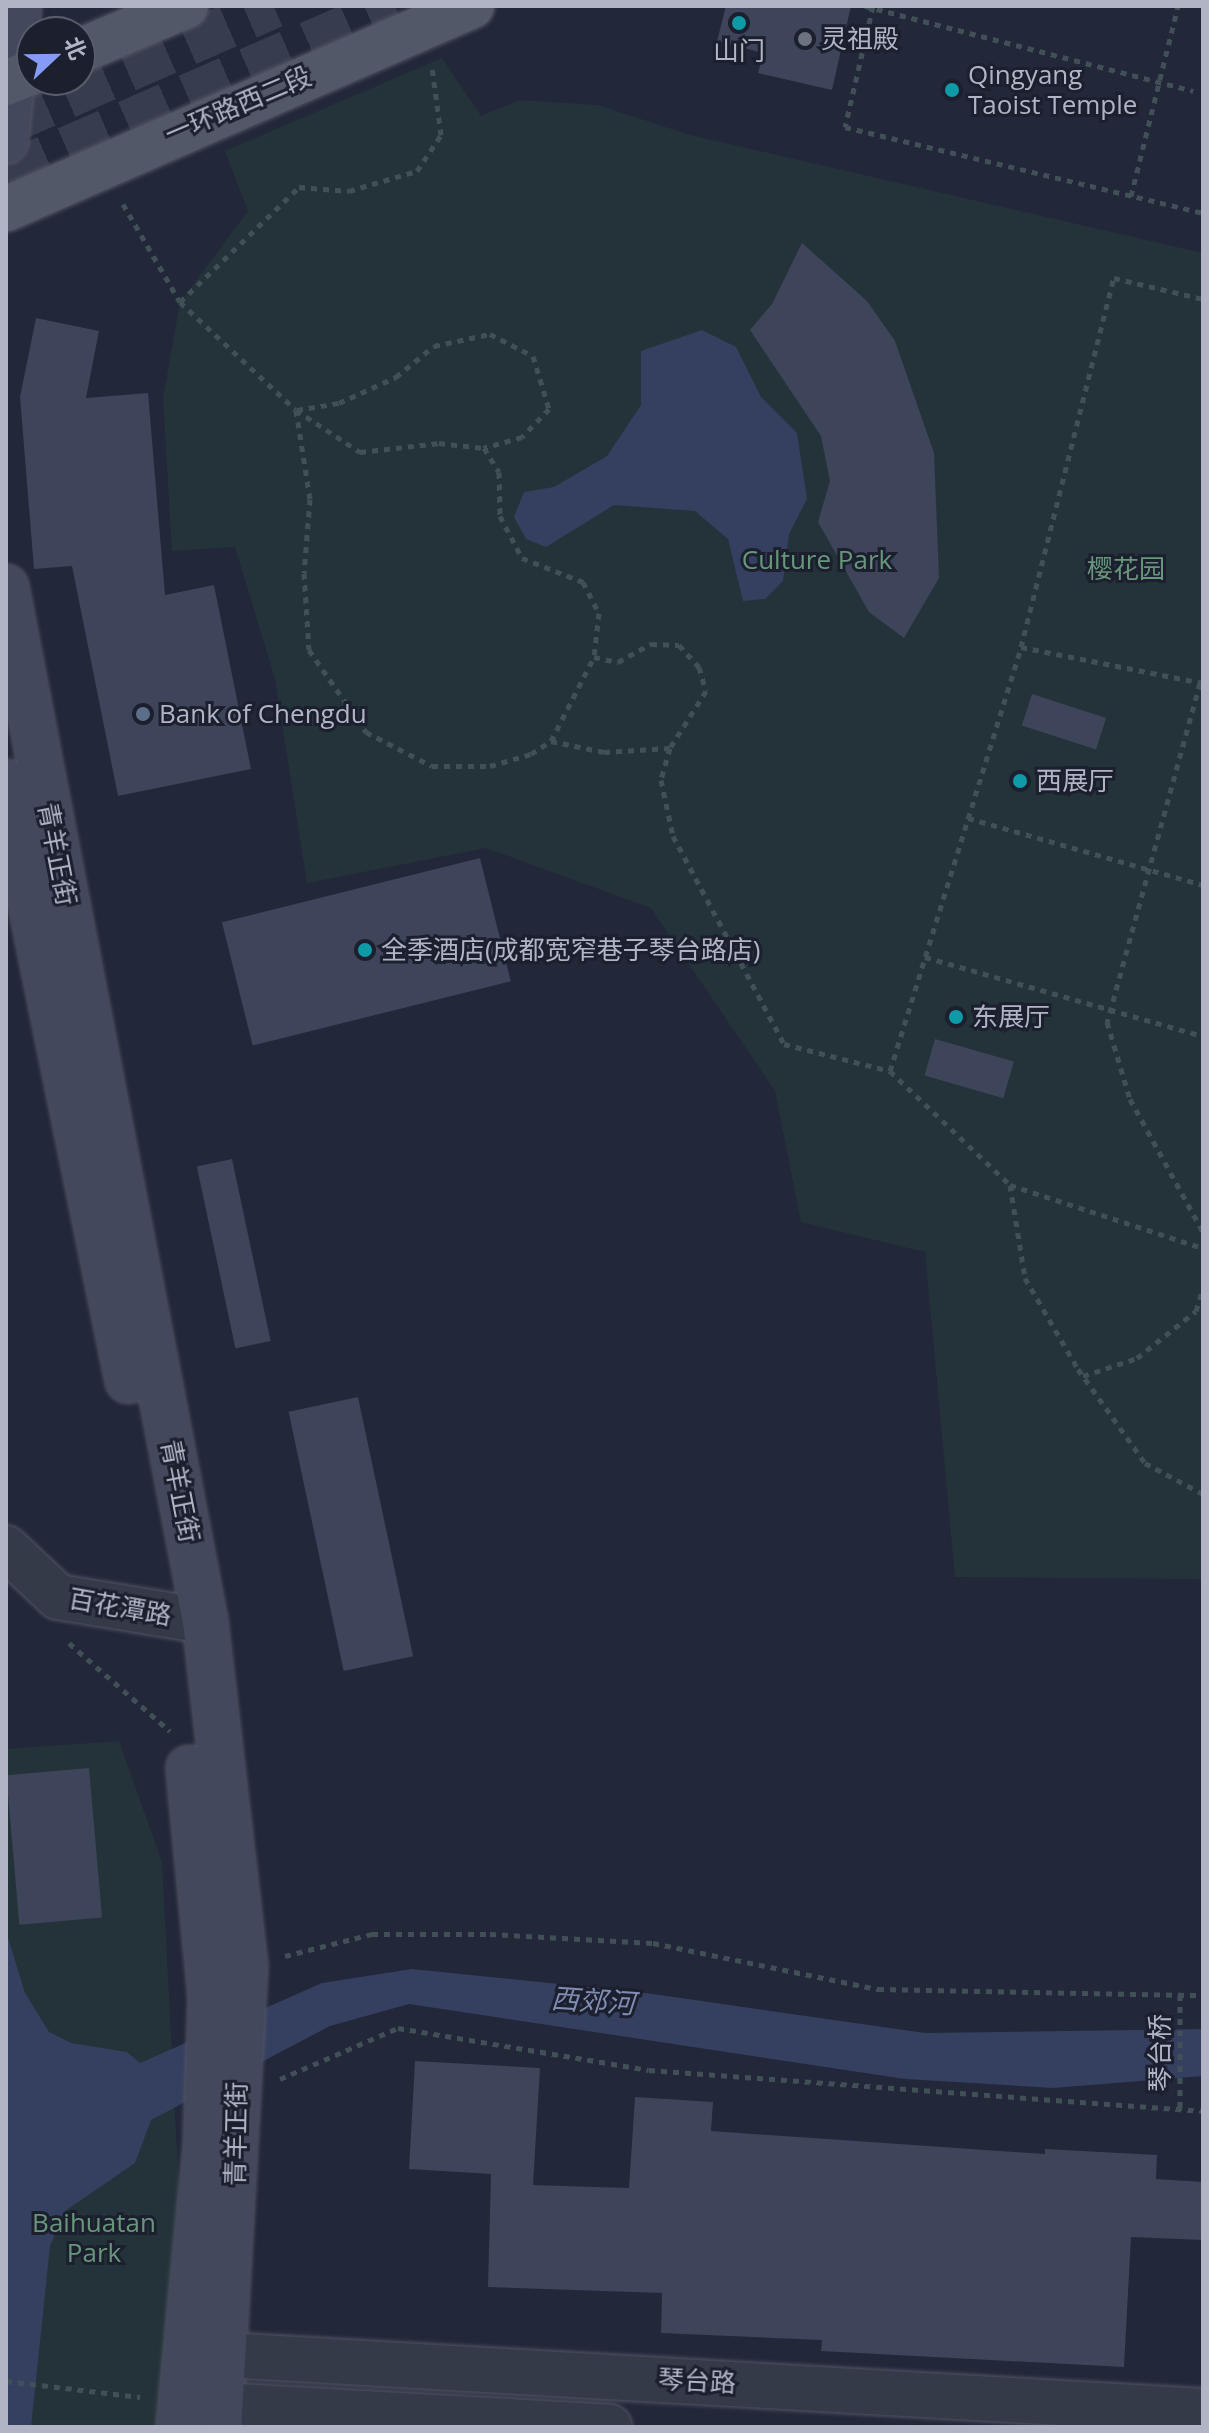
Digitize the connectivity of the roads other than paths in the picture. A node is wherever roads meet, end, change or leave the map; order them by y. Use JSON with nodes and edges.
{"nodes":[{"id":1,"x":186,"y":6,"type":"edge"},
{"id":2,"x":472,"y":6,"type":"edge"},
{"id":3,"x":96,"y":44,"type":"edge"},
{"id":4,"x":16,"y":84,"type":"edge"},
{"id":5,"x":6,"y":141,"type":"edge"},
{"id":6,"x":6,"y":209,"type":"edge"},
{"id":7,"x":6,"y":587,"type":"edge"},
{"id":8,"x":6,"y":782,"type":"edge"},
{"id":9,"x":6,"y":1548,"type":"edge"},
{"id":10,"x":190,"y":1619,"type":"junction"},
{"id":11,"x":233,"y":1986,"type":"junction"},
{"id":12,"x":209,"y":2354,"type":"junction"},
{"id":13,"x":1203,"y":2411,"type":"edge"},
{"id":14,"x":202,"y":2415,"type":"edge"},
{"id":15,"x":609,"y":2427,"type":"edge"}],
"edges":[{"from":1,"to":3,"type":"main road"},
{"from":2,"to":6,"type":"main road","name":"一环路西二段"},
{"from":4,"to":5,"type":"main road"},
{"from":7,"to":10,"type":"main road","name":"青羊正街"},
{"from":8,"to":10,"type":"main road","name":"青羊正街"},
{"from":9,"to":10,"type":"street","name":"百花潭路"},
{"from":10,"to":11,"type":"main road","name":"青羊正街"},
{"from":10,"to":11,"type":"main road","name":"青羊正街"},
{"from":11,"to":12,"type":"main road","name":"青羊正街"},
{"from":12,"to":13,"type":"street","name":"琴台路"},
{"from":12,"to":14,"type":"main road","name":"青羊正街"},
{"from":14,"to":15,"type":"street"}]}
